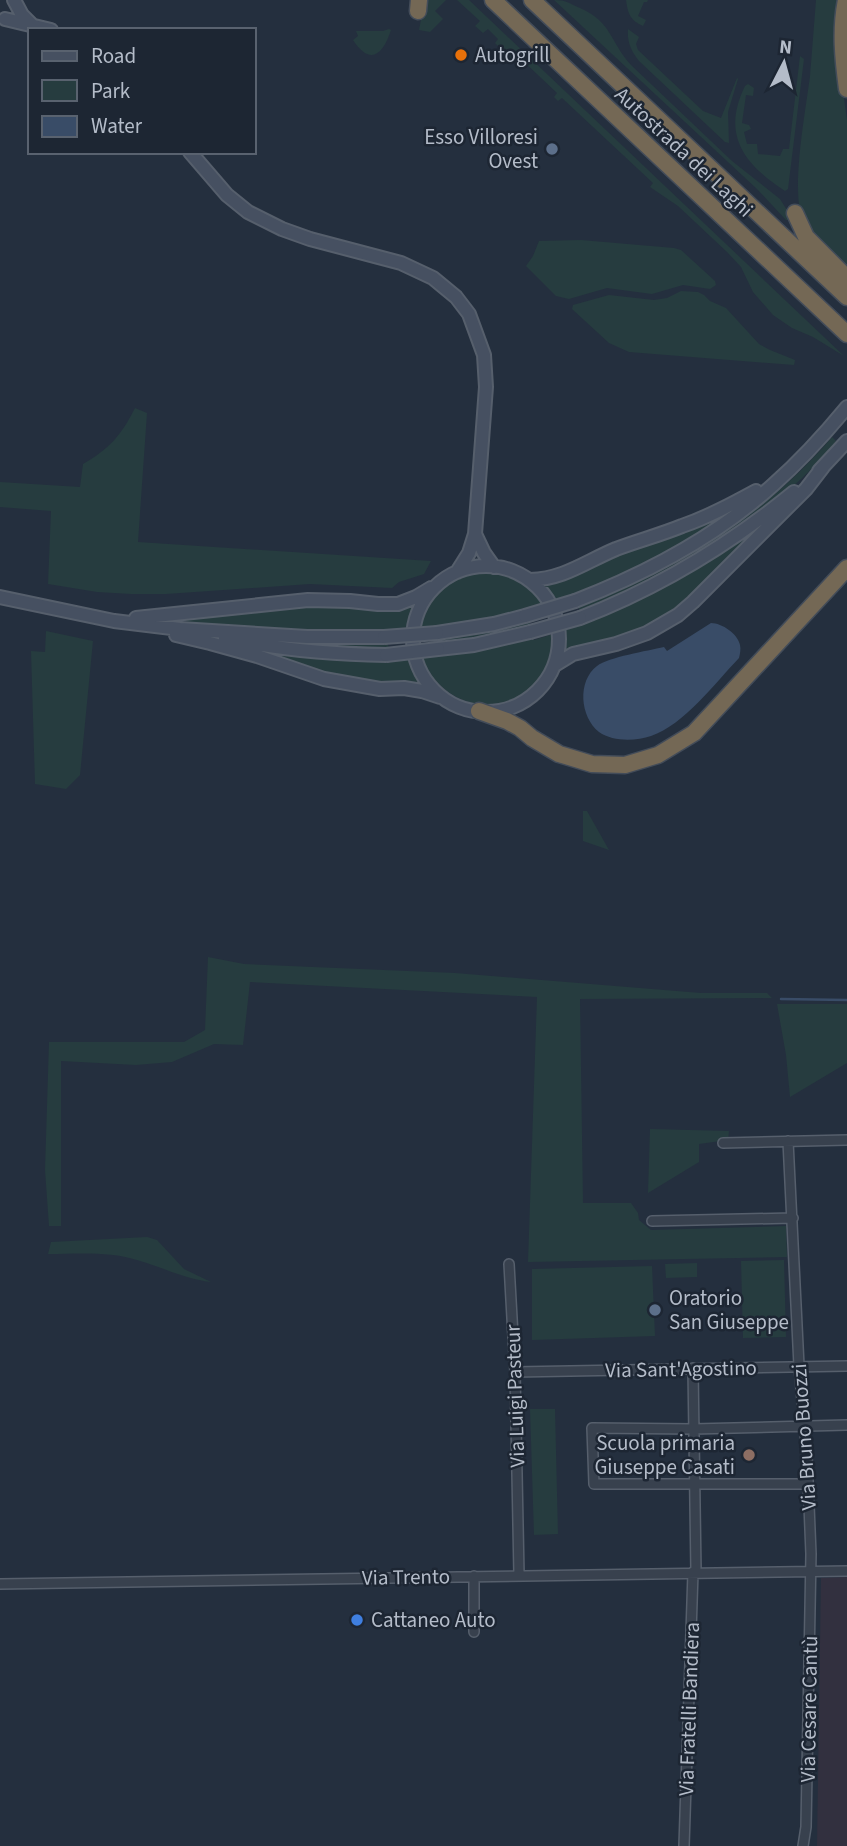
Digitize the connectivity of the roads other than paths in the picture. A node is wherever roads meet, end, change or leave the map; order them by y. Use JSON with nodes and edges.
{"nodes":[{"id":1,"x":493,"y":0,"type":"edge"},
{"id":2,"x":532,"y":0,"type":"edge"},
{"id":3,"x":845,"y":0,"type":"edge"},
{"id":4,"x":14,"y":1,"type":"edge"},
{"id":5,"x":2,"y":20,"type":"edge"},
{"id":6,"x":32,"y":25,"type":"junction"},
{"id":7,"x":43,"y":28,"type":"edge"},
{"id":8,"x":847,"y":89,"type":"edge"},
{"id":9,"x":192,"y":154,"type":"edge"},
{"id":10,"x":794,"y":213,"type":"dead end"},
{"id":11,"x":847,"y":278,"type":"edge"},
{"id":12,"x":847,"y":297,"type":"edge"},
{"id":13,"x":847,"y":334,"type":"edge"},
{"id":14,"x":847,"y":407,"type":"edge"},
{"id":15,"x":844,"y":444,"type":"edge"},
{"id":16,"x":807,"y":453,"type":"junction"},
{"id":17,"x":823,"y":467,"type":"junction"},
{"id":18,"x":475,"y":534,"type":"junction"},
{"id":19,"x":494,"y":566,"type":"junction"},
{"id":20,"x":847,"y":568,"type":"edge"},
{"id":21,"x":457,"y":572,"type":"junction"},
{"id":22,"x":530,"y":580,"type":"junction"},
{"id":23,"x":440,"y":582,"type":"junction"},
{"id":24,"x":0,"y":597,"type":"edge"},
{"id":25,"x":114,"y":621,"type":"junction"},
{"id":26,"x":180,"y":629,"type":"junction"},
{"id":27,"x":555,"y":665,"type":"junction"},
{"id":28,"x":443,"y":698,"type":"junction"},
{"id":29,"x":479,"y":711,"type":"junction"},
{"id":30,"x":847,"y":1140,"type":"edge"},
{"id":31,"x":788,"y":1141,"type":"junction"},
{"id":32,"x":723,"y":1143,"type":"dead end"},
{"id":33,"x":793,"y":1218,"type":"junction"},
{"id":34,"x":653,"y":1221,"type":"dead end"},
{"id":35,"x":509,"y":1264,"type":"dead end"},
{"id":36,"x":799,"y":1366,"type":"junction"},
{"id":37,"x":847,"y":1366,"type":"edge"},
{"id":38,"x":693,"y":1368,"type":"junction"},
{"id":39,"x":515,"y":1372,"type":"junction"},
{"id":40,"x":847,"y":1425,"type":"edge"},
{"id":41,"x":804,"y":1426,"type":"junction"},
{"id":42,"x":694,"y":1429,"type":"junction"},
{"id":43,"x":693,"y":1484,"type":"junction"},
{"id":44,"x":808,"y":1484,"type":"junction"},
{"id":45,"x":812,"y":1571,"type":"junction"},
{"id":46,"x":847,"y":1571,"type":"edge"},
{"id":47,"x":694,"y":1572,"type":"junction"},
{"id":48,"x":474,"y":1576,"type":"junction"},
{"id":49,"x":519,"y":1576,"type":"junction"},
{"id":50,"x":0,"y":1584,"type":"edge"},
{"id":51,"x":474,"y":1632,"type":"dead end"},
{"id":52,"x":684,"y":1846,"type":"edge"},
{"id":53,"x":803,"y":1846,"type":"edge"}],
"edges":[{"from":1,"to":13,"type":"highway","name":"Autostrada dei Laghi"},
{"from":2,"to":12,"type":"highway","name":"Autostrada dei Laghi"},
{"from":3,"to":8,"type":"highway"},
{"from":4,"to":5,"type":"main road"},
{"from":4,"to":6,"type":"main road"},
{"from":5,"to":6,"type":"main road"},
{"from":6,"to":7,"type":"main road"},
{"from":9,"to":18,"type":"main road"},
{"from":10,"to":11,"type":"highway"},
{"from":14,"to":16,"type":"main road"},
{"from":15,"to":17,"type":"main road"},
{"from":16,"to":22,"type":"main road"},
{"from":16,"to":26,"type":"main road","bridge":true},
{"from":17,"to":26,"type":"main road","bridge":true},
{"from":17,"to":27,"type":"main road"},
{"from":18,"to":19,"type":"main road"},
{"from":18,"to":21,"type":"main road"},
{"from":19,"to":21,"type":"main road"},
{"from":19,"to":22,"type":"main road"},
{"from":20,"to":29,"type":"highway"},
{"from":21,"to":23,"type":"main road"},
{"from":22,"to":27,"type":"main road"},
{"from":23,"to":25,"type":"main road"},
{"from":23,"to":28,"type":"main road"},
{"from":24,"to":25,"type":"main road"},
{"from":25,"to":26,"type":"main road"},
{"from":25,"to":28,"type":"main road"},
{"from":27,"to":29,"type":"main road"},
{"from":28,"to":29,"type":"main road"},
{"from":30,"to":31,"type":"street"},
{"from":31,"to":32,"type":"street"},
{"from":31,"to":33,"type":"street","name":"Via Bruno Buozzi"},
{"from":33,"to":34,"type":"street"},
{"from":33,"to":36,"type":"street","name":"Via Bruno Buozzi"},
{"from":35,"to":39,"type":"street","name":"Via Luigi Pasteur"},
{"from":36,"to":37,"type":"street","name":"Via Sant'Agostino"},
{"from":36,"to":38,"type":"street","name":"Via Sant'Agostino"},
{"from":36,"to":41,"type":"street","name":"Via Bruno Buozzi"},
{"from":38,"to":39,"type":"street","name":"Via Sant'Agostino"},
{"from":38,"to":42,"type":"street","name":"Via Fratelli Bandiera"},
{"from":39,"to":49,"type":"street","name":"Via Luigi Pasteur"},
{"from":40,"to":41,"type":"street"},
{"from":41,"to":42,"type":"street"},
{"from":41,"to":44,"type":"street","name":"Via Bruno Buozzi"},
{"from":42,"to":43,"type":"street","name":"Via Fratelli Bandiera"},
{"from":42,"to":43,"type":"street"},
{"from":43,"to":44,"type":"street"},
{"from":43,"to":47,"type":"street","name":"Via Fratelli Bandiera"},
{"from":44,"to":45,"type":"street","name":"Via Bruno Buozzi"},
{"from":45,"to":46,"type":"street","name":"Via Trento"},
{"from":45,"to":47,"type":"street","name":"Via Trento"},
{"from":45,"to":53,"type":"street","name":"Via Cesare Cantù"},
{"from":47,"to":49,"type":"street","name":"Via Trento"},
{"from":47,"to":52,"type":"street","name":"Via Fratelli Bandiera"},
{"from":48,"to":49,"type":"street","name":"Via Trento"},
{"from":48,"to":50,"type":"street","name":"Via Trento"},
{"from":48,"to":51,"type":"street"}]}
